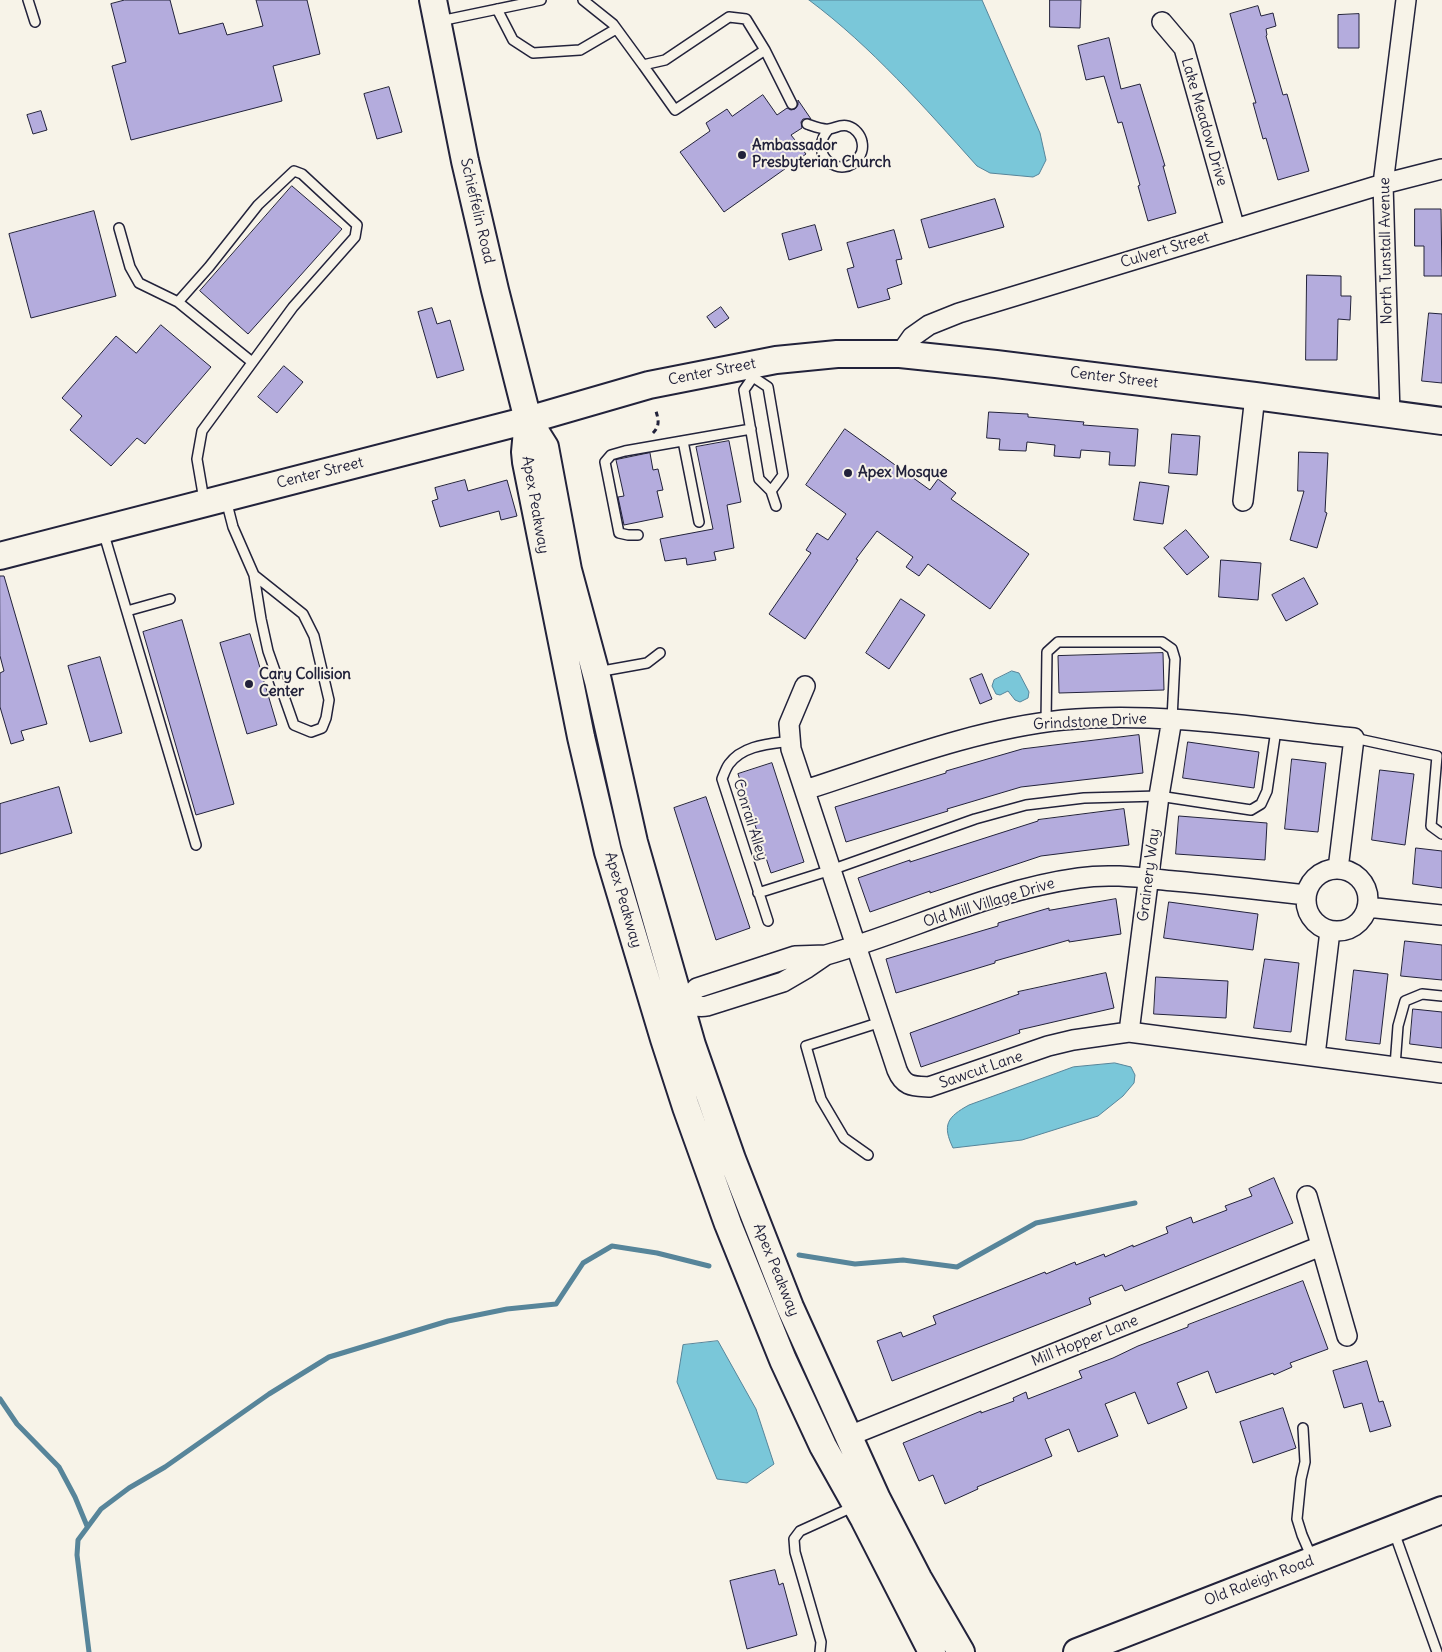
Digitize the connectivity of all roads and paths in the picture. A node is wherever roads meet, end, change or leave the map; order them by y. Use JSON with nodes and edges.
{"nodes":[{"id":1,"x":28,"y":0,"type":"edge"},
{"id":2,"x":541,"y":0,"type":"edge"},
{"id":3,"x":582,"y":0,"type":"edge"},
{"id":4,"x":1406,"y":0,"type":"edge"},
{"id":5,"x":497,"y":9,"type":"junction"},
{"id":6,"x":436,"y":11,"type":"edge"},
{"id":7,"x":35,"y":22,"type":"dead end"},
{"id":8,"x":1162,"y":22,"type":"dead end"},
{"id":9,"x":616,"y":28,"type":"junction"},
{"id":10,"x":765,"y":50,"type":"junction"},
{"id":11,"x":643,"y":65,"type":"junction"},
{"id":12,"x":792,"y":104,"type":"dead end"},
{"id":13,"x":807,"y":124,"type":"dead end"},
{"id":14,"x":830,"y":129,"type":"junction"},
{"id":15,"x":1442,"y":170,"type":"edge"},
{"id":16,"x":1383,"y":184,"type":"junction"},
{"id":17,"x":119,"y":228,"type":"dead end"},
{"id":18,"x":1235,"y":229,"type":"junction"},
{"id":19,"x":178,"y":302,"type":"junction"},
{"id":20,"x":900,"y":354,"type":"junction"},
{"id":21,"x":252,"y":362,"type":"junction"},
{"id":22,"x":752,"y":371,"type":"junction"},
{"id":23,"x":1255,"y":396,"type":"junction"},
{"id":24,"x":655,"y":408,"type":"dead end"},
{"id":25,"x":1390,"y":414,"type":"junction"},
{"id":26,"x":528,"y":420,"type":"junction"},
{"id":27,"x":1442,"y":421,"type":"edge"},
{"id":28,"x":751,"y":429,"type":"junction"},
{"id":29,"x":652,"y":437,"type":"dead end"},
{"id":30,"x":683,"y":441,"type":"junction"},
{"id":31,"x":771,"y":491,"type":"junction"},
{"id":32,"x":215,"y":500,"type":"junction"},
{"id":33,"x":1243,"y":501,"type":"dead end"},
{"id":34,"x":776,"y":506,"type":"dead end"},
{"id":35,"x":699,"y":522,"type":"dead end"},
{"id":36,"x":102,"y":529,"type":"junction"},
{"id":37,"x":638,"y":534,"type":"dead end"},
{"id":38,"x":0,"y":556,"type":"edge"},
{"id":39,"x":254,"y":575,"type":"junction"},
{"id":40,"x":170,"y":599,"type":"dead end"},
{"id":41,"x":127,"y":611,"type":"junction"},
{"id":42,"x":660,"y":653,"type":"dead end"},
{"id":43,"x":595,"y":672,"type":"junction"},
{"id":44,"x":805,"y":686,"type":"dead end"},
{"id":45,"x":1172,"y":719,"type":"junction"},
{"id":46,"x":1046,"y":723,"type":"junction"},
{"id":47,"x":1276,"y":730,"type":"junction"},
{"id":48,"x":1354,"y":738,"type":"junction"},
{"id":49,"x":791,"y":741,"type":"junction"},
{"id":50,"x":805,"y":790,"type":"junction"},
{"id":51,"x":1159,"y":796,"type":"junction"},
{"id":52,"x":1442,"y":834,"type":"edge"},
{"id":53,"x":196,"y":845,"type":"dead end"},
{"id":54,"x":1338,"y":869,"type":"junction"},
{"id":55,"x":831,"y":870,"type":"junction"},
{"id":56,"x":1149,"y":878,"type":"junction"},
{"id":57,"x":758,"y":893,"type":"junction"},
{"id":58,"x":1306,"y":895,"type":"junction"},
{"id":59,"x":1367,"y":908,"type":"junction"},
{"id":60,"x":1442,"y":914,"type":"edge"},
{"id":61,"x":768,"y":921,"type":"dead end"},
{"id":62,"x":1330,"y":931,"type":"junction"},
{"id":63,"x":857,"y":946,"type":"junction"},
{"id":64,"x":1442,"y":996,"type":"edge"},
{"id":65,"x":681,"y":1004,"type":"junction"},
{"id":66,"x":655,"y":1011,"type":"junction"},
{"id":67,"x":882,"y":1022,"type":"junction"},
{"id":68,"x":1129,"y":1032,"type":"junction"},
{"id":69,"x":1315,"y":1055,"type":"junction"},
{"id":70,"x":1395,"y":1066,"type":"junction"},
{"id":71,"x":1442,"y":1073,"type":"edge"},
{"id":72,"x":868,"y":1155,"type":"dead end"},
{"id":73,"x":1307,"y":1196,"type":"dead end"},
{"id":74,"x":1321,"y":1246,"type":"junction"},
{"id":75,"x":1347,"y":1336,"type":"dead end"},
{"id":76,"x":1304,"y":1428,"type":"dead end"},
{"id":77,"x":849,"y":1436,"type":"junction"},
{"id":78,"x":856,"y":1505,"type":"junction"},
{"id":79,"x":1442,"y":1510,"type":"edge"},
{"id":80,"x":1393,"y":1529,"type":"junction"},
{"id":81,"x":1313,"y":1560,"type":"junction"},
{"id":82,"x":820,"y":1652,"type":"edge"},
{"id":83,"x":932,"y":1652,"type":"edge"},
{"id":84,"x":961,"y":1652,"type":"edge"},
{"id":85,"x":1077,"y":1652,"type":"edge"},
{"id":86,"x":1437,"y":1652,"type":"edge"}],
"edges":[{"from":1,"to":7,"type":"lane"},
{"from":2,"to":5,"type":"lane"},
{"from":3,"to":9,"type":"lane"},
{"from":4,"to":16,"type":"street","name":"North Tunstall Avenue"},
{"from":5,"to":6,"type":"lane"},
{"from":5,"to":9,"type":"lane"},
{"from":6,"to":26,"type":"main road","name":"Schieffelin Road"},
{"from":8,"to":18,"type":"street","name":"Lake Meadow Drive"},
{"from":9,"to":11,"type":"lane"},
{"from":10,"to":11,"type":"lane"},
{"from":10,"to":11,"type":"lane"},
{"from":10,"to":12,"type":"lane"},
{"from":13,"to":14,"type":"lane"},
{"from":14,"to":14,"type":"lane"},
{"from":15,"to":16,"type":"street","name":"Culvert Street"},
{"from":16,"to":18,"type":"street","name":"Culvert Street"},
{"from":16,"to":25,"type":"street","name":"North Tunstall Avenue"},
{"from":17,"to":19,"type":"lane"},
{"from":18,"to":20,"type":"street","name":"Culvert Street"},
{"from":19,"to":21,"type":"lane"},
{"from":19,"to":21,"type":"lane"},
{"from":20,"to":22,"type":"main road","name":"Center Street"},
{"from":20,"to":23,"type":"main road","name":"Center Street"},
{"from":21,"to":32,"type":"lane"},
{"from":22,"to":26,"type":"main road","name":"Center Street"},
{"from":22,"to":28,"type":"lane"},
{"from":22,"to":31,"type":"lane"},
{"from":23,"to":25,"type":"main road","name":"Center Street"},
{"from":23,"to":33,"type":"street"},
{"from":24,"to":29,"type":"path"},
{"from":25,"to":27,"type":"main road","name":"Center Street"},
{"from":26,"to":32,"type":"main road","name":"Center Street"},
{"from":26,"to":43,"type":"main road","name":"Apex Peakway"},
{"from":26,"to":66,"type":"main road","name":"Apex Peakway"},
{"from":28,"to":30,"type":"lane"},
{"from":28,"to":31,"type":"lane"},
{"from":30,"to":35,"type":"lane"},
{"from":30,"to":37,"type":"lane"},
{"from":31,"to":34,"type":"lane"},
{"from":32,"to":36,"type":"main road","name":"Center Street"},
{"from":32,"to":39,"type":"lane"},
{"from":36,"to":38,"type":"main road","name":"Center Street"},
{"from":36,"to":41,"type":"lane"},
{"from":39,"to":39,"type":"lane"},
{"from":40,"to":41,"type":"lane"},
{"from":41,"to":53,"type":"lane"},
{"from":42,"to":43,"type":"lane"},
{"from":43,"to":65,"type":"main road","name":"Apex Peakway"},
{"from":44,"to":49,"type":"street","name":"Sawcut Lane"},
{"from":45,"to":46,"type":"street","name":"Grindstone Drive"},
{"from":45,"to":46,"type":"lane"},
{"from":45,"to":47,"type":"street","name":"Grindstone Drive"},
{"from":45,"to":51,"type":"street","name":"Grainery Way"},
{"from":46,"to":50,"type":"street","name":"Grindstone Drive"},
{"from":47,"to":48,"type":"street","name":"Grindstone Drive"},
{"from":47,"to":51,"type":"lane"},
{"from":48,"to":52,"type":"lane"},
{"from":48,"to":54,"type":"street"},
{"from":49,"to":50,"type":"street","name":"Sawcut Lane"},
{"from":49,"to":57,"type":"lane","name":"Conrail Alley"},
{"from":50,"to":55,"type":"street","name":"Sawcut Lane"},
{"from":51,"to":55,"type":"lane"},
{"from":51,"to":56,"type":"street","name":"Grainery Way"},
{"from":54,"to":58,"type":"street"},
{"from":54,"to":59,"type":"street"},
{"from":55,"to":57,"type":"lane"},
{"from":55,"to":63,"type":"street","name":"Sawcut Lane"},
{"from":56,"to":58,"type":"street","name":"Old Mill Village Drive"},
{"from":56,"to":63,"type":"street","name":"Old Mill Village Drive"},
{"from":56,"to":68,"type":"street","name":"Grainery Way"},
{"from":57,"to":61,"type":"lane","name":"Conrail Alley"},
{"from":58,"to":62,"type":"street"},
{"from":59,"to":60,"type":"street"},
{"from":59,"to":62,"type":"street"},
{"from":62,"to":69,"type":"street"},
{"from":63,"to":65,"type":"street","name":"Old Mill Village Drive"},
{"from":63,"to":67,"type":"street","name":"Sawcut Lane"},
{"from":64,"to":70,"type":"lane"},
{"from":65,"to":66,"type":"street","name":"Old Mill Village Drive"},
{"from":65,"to":77,"type":"main road","name":"Apex Peakway"},
{"from":66,"to":78,"type":"main road","name":"Apex Peakway"},
{"from":67,"to":68,"type":"street","name":"Sawcut Lane"},
{"from":67,"to":72,"type":"lane"},
{"from":68,"to":69,"type":"street","name":"Sawcut Lane"},
{"from":69,"to":70,"type":"street","name":"Sawcut Lane"},
{"from":70,"to":71,"type":"street","name":"Sawcut Lane"},
{"from":73,"to":74,"type":"street"},
{"from":74,"to":75,"type":"street"},
{"from":74,"to":77,"type":"street","name":"Mill Hopper Lane"},
{"from":76,"to":81,"type":"lane"},
{"from":77,"to":84,"type":"main road","name":"Apex Peakway"},
{"from":78,"to":82,"type":"lane"},
{"from":78,"to":83,"type":"main road","name":"Apex Peakway"},
{"from":79,"to":80,"type":"main road","name":"Old Raleigh Road"},
{"from":80,"to":81,"type":"main road","name":"Old Raleigh Road"},
{"from":80,"to":86,"type":"lane"},
{"from":81,"to":85,"type":"main road","name":"Old Raleigh Road"}]}
